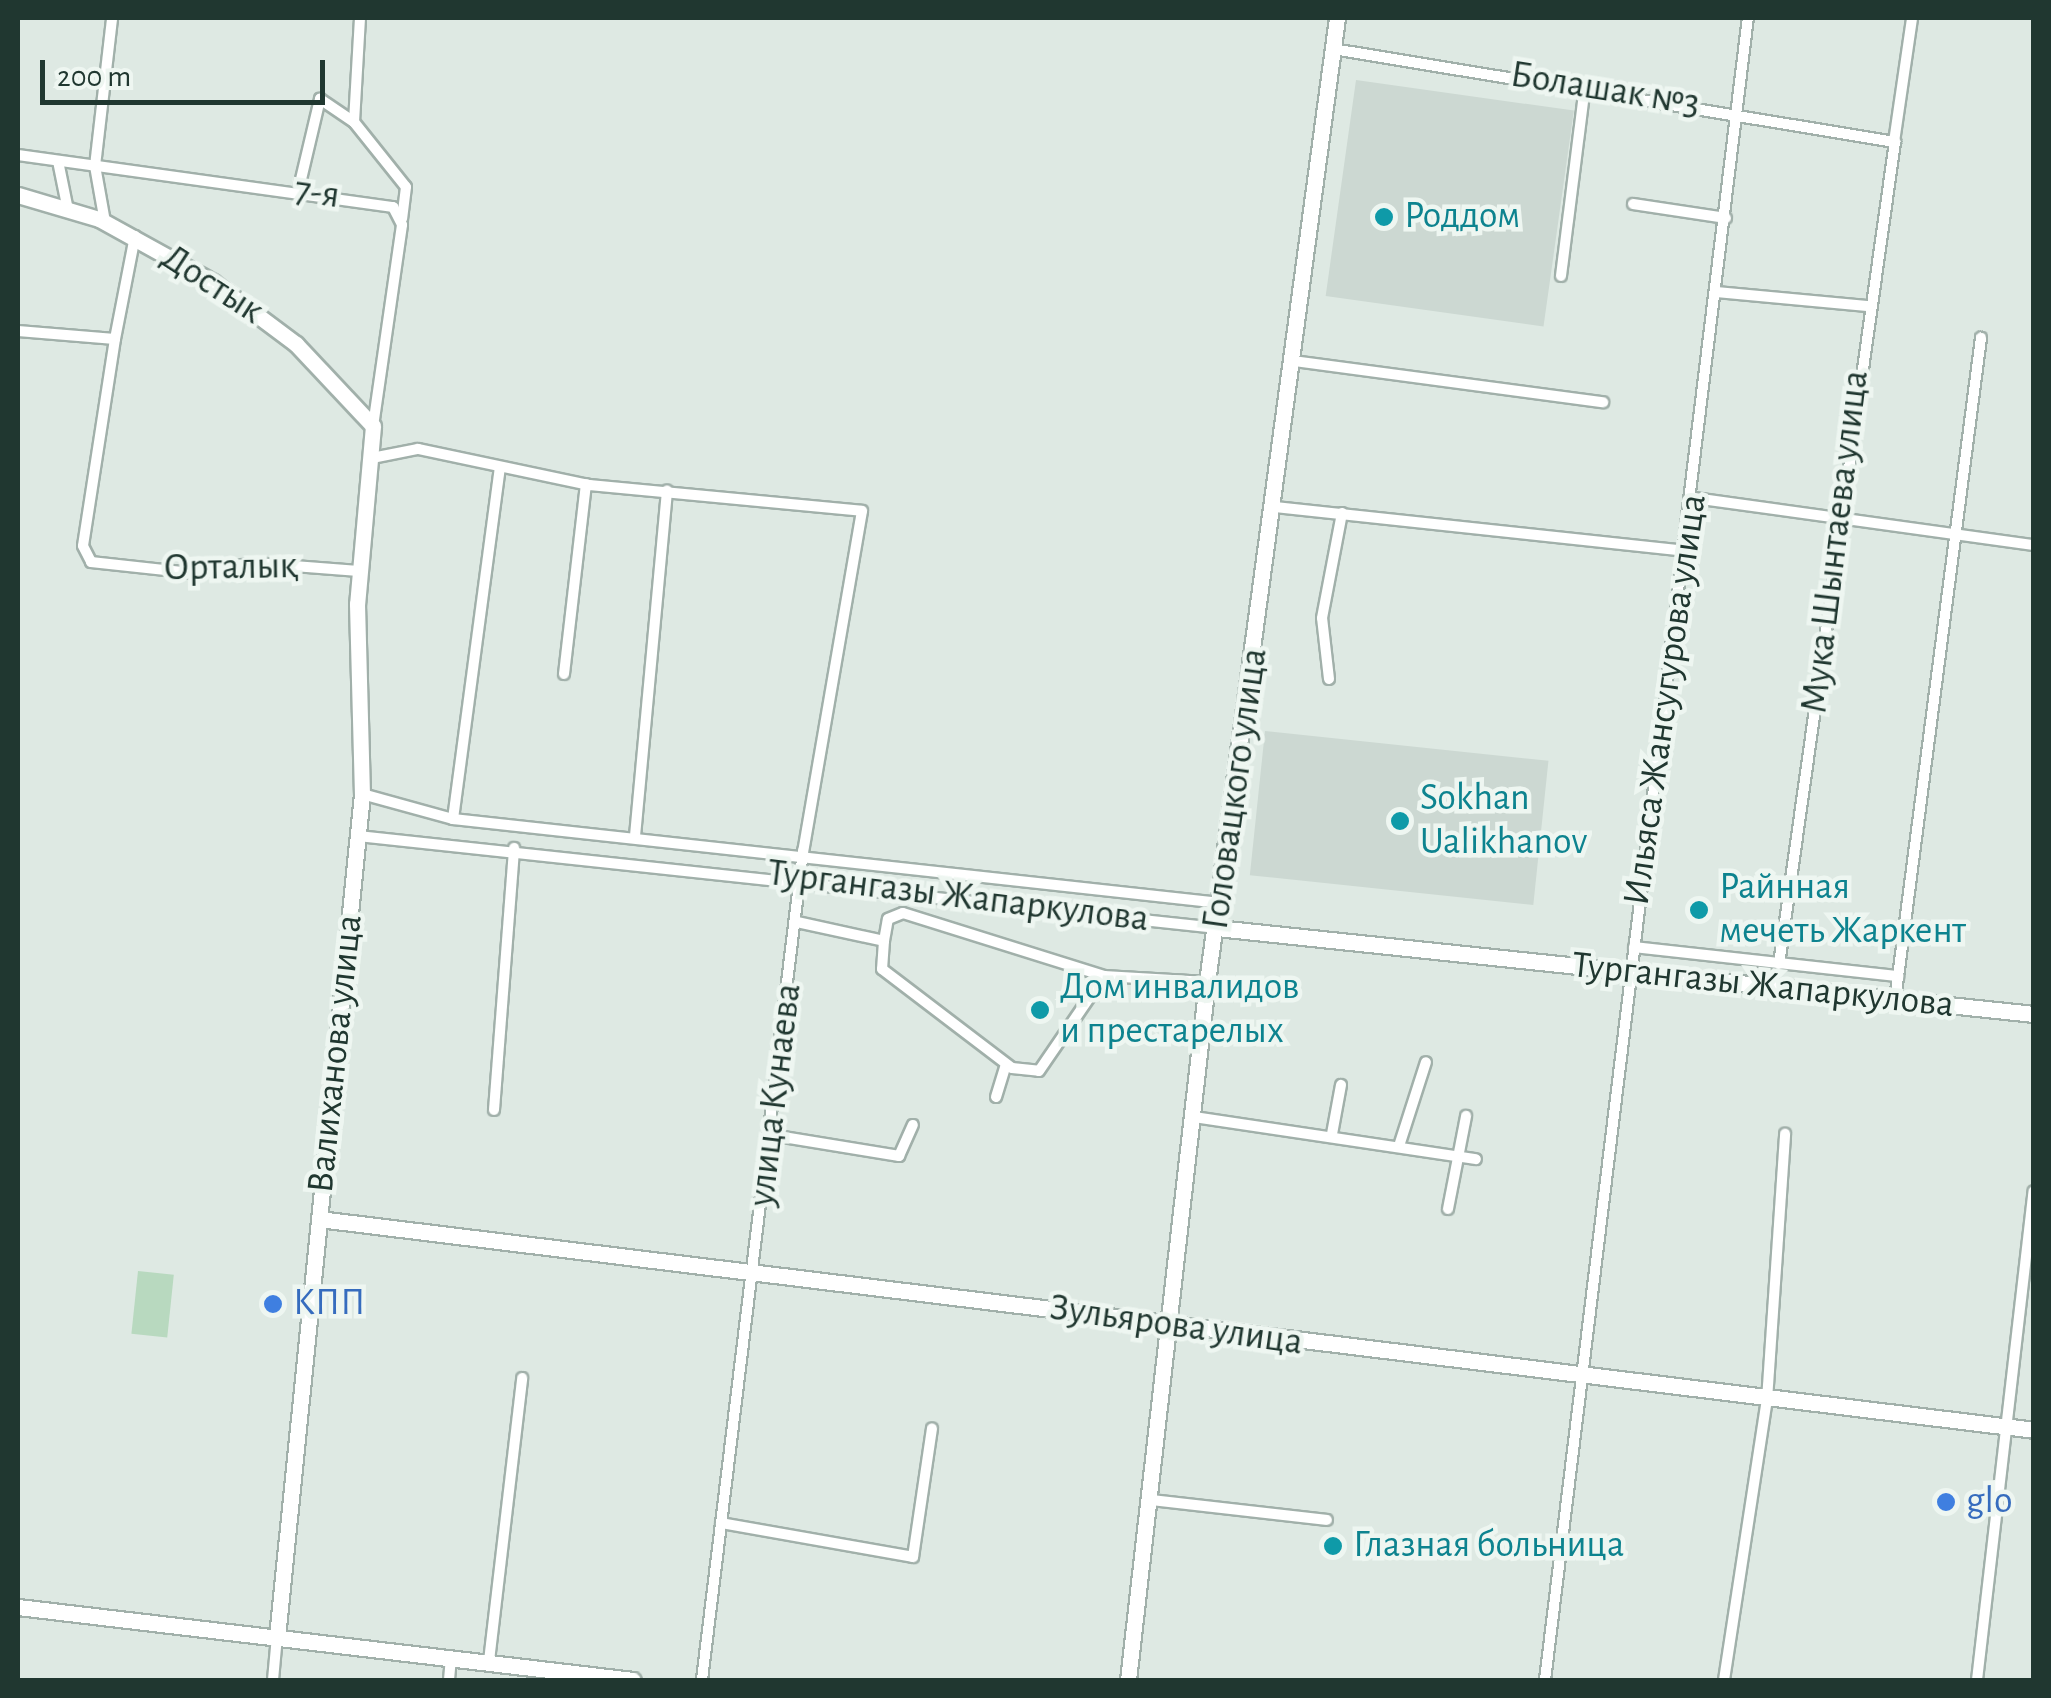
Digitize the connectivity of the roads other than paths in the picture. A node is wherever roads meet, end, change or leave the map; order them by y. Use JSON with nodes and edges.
{"nodes":[{"id":1,"x":112,"y":18,"type":"edge"},
{"id":2,"x":360,"y":18,"type":"edge"},
{"id":3,"x":1338,"y":18,"type":"edge"},
{"id":4,"x":1748,"y":18,"type":"edge"},
{"id":5,"x":1912,"y":18,"type":"edge"},
{"id":6,"x":1333,"y":49,"type":"junction"},
{"id":7,"x":1586,"y":86,"type":"junction"},
{"id":8,"x":1738,"y":114,"type":"junction"},
{"id":9,"x":354,"y":122,"type":"junction"},
{"id":10,"x":1894,"y":142,"type":"junction"},
{"id":11,"x":18,"y":156,"type":"edge"},
{"id":12,"x":58,"y":161,"type":"junction"},
{"id":13,"x":95,"y":166,"type":"junction"},
{"id":14,"x":298,"y":192,"type":"junction"},
{"id":15,"x":18,"y":195,"type":"edge"},
{"id":16,"x":1633,"y":204,"type":"dead end"},
{"id":17,"x":68,"y":210,"type":"junction"},
{"id":18,"x":1726,"y":218,"type":"junction"},
{"id":19,"x":105,"y":222,"type":"junction"},
{"id":20,"x":402,"y":225,"type":"junction"},
{"id":21,"x":134,"y":236,"type":"junction"},
{"id":22,"x":1561,"y":276,"type":"dead end"},
{"id":23,"x":1716,"y":292,"type":"junction"},
{"id":24,"x":1867,"y":306,"type":"junction"},
{"id":25,"x":18,"y":331,"type":"edge"},
{"id":26,"x":1981,"y":338,"type":"dead end"},
{"id":27,"x":115,"y":339,"type":"junction"},
{"id":28,"x":1294,"y":361,"type":"junction"},
{"id":29,"x":1603,"y":402,"type":"dead end"},
{"id":30,"x":373,"y":426,"type":"junction"},
{"id":31,"x":372,"y":458,"type":"junction"},
{"id":32,"x":500,"y":467,"type":"junction"},
{"id":33,"x":586,"y":484,"type":"junction"},
{"id":34,"x":667,"y":490,"type":"junction"},
{"id":35,"x":1694,"y":498,"type":"junction"},
{"id":36,"x":1275,"y":508,"type":"junction"},
{"id":37,"x":1342,"y":513,"type":"junction"},
{"id":38,"x":1839,"y":519,"type":"junction"},
{"id":39,"x":1954,"y":534,"type":"junction"},
{"id":40,"x":2034,"y":545,"type":"edge"},
{"id":41,"x":1687,"y":550,"type":"junction"},
{"id":42,"x":360,"y":571,"type":"junction"},
{"id":43,"x":564,"y":674,"type":"dead end"},
{"id":44,"x":1328,"y":680,"type":"dead end"},
{"id":45,"x":362,"y":794,"type":"junction"},
{"id":46,"x":452,"y":818,"type":"junction"},
{"id":47,"x":358,"y":836,"type":"junction"},
{"id":48,"x":636,"y":836,"type":"junction"},
{"id":49,"x":514,"y":848,"type":"junction"},
{"id":50,"x":803,"y":851,"type":"junction"},
{"id":51,"x":803,"y":877,"type":"junction"},
{"id":52,"x":1220,"y":903,"type":"junction"},
{"id":53,"x":797,"y":922,"type":"junction"},
{"id":54,"x":1217,"y":928,"type":"junction"},
{"id":55,"x":884,"y":941,"type":"junction"},
{"id":56,"x":1634,"y":947,"type":"junction"},
{"id":57,"x":1779,"y":964,"type":"junction"},
{"id":58,"x":1631,"y":970,"type":"junction"},
{"id":59,"x":1104,"y":976,"type":"junction"},
{"id":60,"x":1898,"y":976,"type":"junction"},
{"id":61,"x":1207,"y":982,"type":"junction"},
{"id":62,"x":1895,"y":1000,"type":"junction"},
{"id":63,"x":2034,"y":1014,"type":"edge"},
{"id":64,"x":1426,"y":1062,"type":"dead end"},
{"id":65,"x":1006,"y":1065,"type":"junction"},
{"id":66,"x":1341,"y":1084,"type":"dead end"},
{"id":67,"x":996,"y":1097,"type":"dead end"},
{"id":68,"x":494,"y":1110,"type":"dead end"},
{"id":69,"x":1466,"y":1116,"type":"dead end"},
{"id":70,"x":1194,"y":1117,"type":"junction"},
{"id":71,"x":913,"y":1125,"type":"dead end"},
{"id":72,"x":1332,"y":1134,"type":"junction"},
{"id":73,"x":1786,"y":1134,"type":"dead end"},
{"id":74,"x":771,"y":1135,"type":"junction"},
{"id":75,"x":1399,"y":1146,"type":"junction"},
{"id":76,"x":1453,"y":1157,"type":"junction"},
{"id":77,"x":1476,"y":1159,"type":"dead end"},
{"id":78,"x":2034,"y":1191,"type":"edge"},
{"id":79,"x":1448,"y":1209,"type":"dead end"},
{"id":80,"x":319,"y":1219,"type":"junction"},
{"id":81,"x":755,"y":1267,"type":"junction"},
{"id":82,"x":1173,"y":1329,"type":"junction"},
{"id":83,"x":1580,"y":1375,"type":"junction"},
{"id":84,"x":522,"y":1378,"type":"dead end"},
{"id":85,"x":1767,"y":1400,"type":"junction"},
{"id":86,"x":2008,"y":1426,"type":"junction"},
{"id":87,"x":932,"y":1428,"type":"dead end"},
{"id":88,"x":2034,"y":1430,"type":"edge"},
{"id":89,"x":1152,"y":1500,"type":"junction"},
{"id":90,"x":1327,"y":1520,"type":"dead end"},
{"id":91,"x":721,"y":1523,"type":"junction"},
{"id":92,"x":18,"y":1607,"type":"edge"},
{"id":93,"x":278,"y":1636,"type":"junction"},
{"id":94,"x":451,"y":1658,"type":"junction"},
{"id":95,"x":489,"y":1661,"type":"junction"},
{"id":96,"x":273,"y":1680,"type":"edge"},
{"id":97,"x":449,"y":1680,"type":"edge"},
{"id":98,"x":633,"y":1680,"type":"edge"},
{"id":99,"x":702,"y":1680,"type":"edge"},
{"id":100,"x":1128,"y":1680,"type":"edge"},
{"id":101,"x":1545,"y":1680,"type":"edge"},
{"id":102,"x":1724,"y":1680,"type":"edge"},
{"id":103,"x":1976,"y":1680,"type":"edge"}],
"edges":[{"from":1,"to":13,"type":"street"},
{"from":2,"to":9,"type":"street"},
{"from":3,"to":6,"type":"street","name":"Головацкого улица"},
{"from":4,"to":8,"type":"street","name":"Ильяса Жансугурова улица"},
{"from":5,"to":10,"type":"street","name":"Мука Шынтаева улица"},
{"from":6,"to":7,"type":"street","name":"Болашак №3"},
{"from":6,"to":28,"type":"street","name":"Головацкого улица"},
{"from":7,"to":8,"type":"street","name":"Болашак №3"},
{"from":7,"to":22,"type":"street"},
{"from":8,"to":10,"type":"street","name":"Болашак №3"},
{"from":8,"to":18,"type":"street","name":"Ильяса Жансугурова улица"},
{"from":9,"to":14,"type":"street"},
{"from":9,"to":20,"type":"street"},
{"from":10,"to":24,"type":"street","name":"Мука Шынтаева улица"},
{"from":11,"to":12,"type":"street","name":"7-я"},
{"from":12,"to":13,"type":"street","name":"7-я"},
{"from":12,"to":17,"type":"street"},
{"from":13,"to":14,"type":"street","name":"7-я"},
{"from":13,"to":19,"type":"street"},
{"from":14,"to":20,"type":"street","name":"7-я"},
{"from":15,"to":17,"type":"street","name":"Достык"},
{"from":16,"to":18,"type":"street"},
{"from":17,"to":19,"type":"street","name":"Достык"},
{"from":18,"to":23,"type":"street","name":"Ильяса Жансугурова улица"},
{"from":19,"to":21,"type":"street","name":"Достык"},
{"from":20,"to":30,"type":"street"},
{"from":21,"to":27,"type":"street"},
{"from":21,"to":30,"type":"street","name":"Достык"},
{"from":23,"to":24,"type":"street"},
{"from":23,"to":35,"type":"street","name":"Ильяса Жансугурова улица"},
{"from":24,"to":38,"type":"street","name":"Мука Шынтаева улица"},
{"from":25,"to":27,"type":"street"},
{"from":26,"to":39,"type":"street"},
{"from":27,"to":42,"type":"street","name":"Орталық"},
{"from":28,"to":29,"type":"street"},
{"from":28,"to":36,"type":"street","name":"Головацкого улица"},
{"from":30,"to":31,"type":"street","name":"Валиханова улица"},
{"from":31,"to":32,"type":"street"},
{"from":31,"to":42,"type":"street","name":"Валиханова улица"},
{"from":32,"to":33,"type":"street"},
{"from":32,"to":46,"type":"street"},
{"from":33,"to":34,"type":"street"},
{"from":33,"to":43,"type":"street"},
{"from":34,"to":48,"type":"street"},
{"from":34,"to":50,"type":"street","name":"улица Кунаева"},
{"from":35,"to":38,"type":"street"},
{"from":35,"to":41,"type":"street","name":"Ильяса Жансугурова улица"},
{"from":36,"to":37,"type":"street"},
{"from":36,"to":52,"type":"street","name":"Головацкого улица"},
{"from":37,"to":41,"type":"street"},
{"from":37,"to":44,"type":"street"},
{"from":38,"to":39,"type":"street"},
{"from":38,"to":57,"type":"street","name":"Мука Шынтаева улица"},
{"from":39,"to":40,"type":"street"},
{"from":39,"to":60,"type":"street"},
{"from":41,"to":56,"type":"street","name":"Ильяса Жансугурова улица"},
{"from":42,"to":45,"type":"street","name":"Валиханова улица"},
{"from":45,"to":46,"type":"street","name":"Тургангазы Жапаркулова"},
{"from":45,"to":47,"type":"street","name":"Валиханова улица"},
{"from":46,"to":48,"type":"street","name":"Тургангазы Жапаркулова"},
{"from":47,"to":49,"type":"street","name":"Тургангазы Жапаркулова"},
{"from":47,"to":80,"type":"street","name":"Валиханова улица"},
{"from":48,"to":50,"type":"street","name":"Тургангазы Жапаркулова"},
{"from":49,"to":51,"type":"street","name":"Тургангазы Жапаркулова"},
{"from":49,"to":68,"type":"street"},
{"from":50,"to":51,"type":"street","name":"улица Кунаева"},
{"from":50,"to":52,"type":"street","name":"Тургангазы Жапаркулова"},
{"from":51,"to":53,"type":"street","name":"улица Кунаева"},
{"from":51,"to":54,"type":"street","name":"Тургангазы Жапаркулова"},
{"from":52,"to":54,"type":"street","name":"Головацкого улица"},
{"from":53,"to":55,"type":"street"},
{"from":53,"to":74,"type":"street","name":"улица Кунаева"},
{"from":54,"to":58,"type":"street","name":"Тургангазы Жапаркулова"},
{"from":54,"to":61,"type":"street","name":"Головацкого улица"},
{"from":55,"to":59,"type":"street"},
{"from":55,"to":65,"type":"street"},
{"from":56,"to":57,"type":"street"},
{"from":56,"to":58,"type":"street","name":"Ильяса Жансугурова улица"},
{"from":57,"to":60,"type":"street"},
{"from":58,"to":62,"type":"street","name":"Тургангазы Жапаркулова"},
{"from":58,"to":83,"type":"street","name":"Ильяса Жансугурова улица"},
{"from":59,"to":61,"type":"street"},
{"from":59,"to":65,"type":"street"},
{"from":60,"to":62,"type":"street"},
{"from":61,"to":70,"type":"street","name":"Головацкого улица"},
{"from":62,"to":63,"type":"street","name":"Тургангазы Жапаркулова"},
{"from":64,"to":75,"type":"street"},
{"from":65,"to":67,"type":"street"},
{"from":66,"to":72,"type":"street"},
{"from":69,"to":76,"type":"street"},
{"from":70,"to":72,"type":"street"},
{"from":70,"to":82,"type":"street","name":"Головацкого улица"},
{"from":71,"to":74,"type":"street"},
{"from":72,"to":75,"type":"street"},
{"from":73,"to":85,"type":"street"},
{"from":74,"to":81,"type":"street","name":"улица Кунаева"},
{"from":75,"to":76,"type":"street"},
{"from":76,"to":77,"type":"street"},
{"from":76,"to":79,"type":"street"},
{"from":78,"to":86,"type":"street"},
{"from":80,"to":81,"type":"street","name":"Зульярова улица"},
{"from":80,"to":93,"type":"street","name":"Валиханова улица"},
{"from":81,"to":82,"type":"street","name":"Зульярова улица"},
{"from":81,"to":91,"type":"street","name":"улица Кунаева"},
{"from":82,"to":83,"type":"street","name":"Зульярова улица"},
{"from":82,"to":89,"type":"street","name":"Головацкого улица"},
{"from":83,"to":85,"type":"street","name":"Зульярова улица"},
{"from":83,"to":101,"type":"street","name":"Ильяса Жансугурова улица"},
{"from":84,"to":95,"type":"street"},
{"from":85,"to":86,"type":"street","name":"Зульярова улица"},
{"from":85,"to":102,"type":"street"},
{"from":86,"to":88,"type":"street","name":"Зульярова улица"},
{"from":86,"to":103,"type":"street"},
{"from":87,"to":91,"type":"street"},
{"from":89,"to":90,"type":"street"},
{"from":89,"to":100,"type":"street","name":"Головацкого улица"},
{"from":91,"to":99,"type":"street","name":"улица Кунаева"},
{"from":92,"to":93,"type":"street"},
{"from":93,"to":94,"type":"street"},
{"from":93,"to":96,"type":"street","name":"Валиханова улица"},
{"from":94,"to":95,"type":"street"},
{"from":94,"to":97,"type":"street"},
{"from":95,"to":98,"type":"street"}]}
